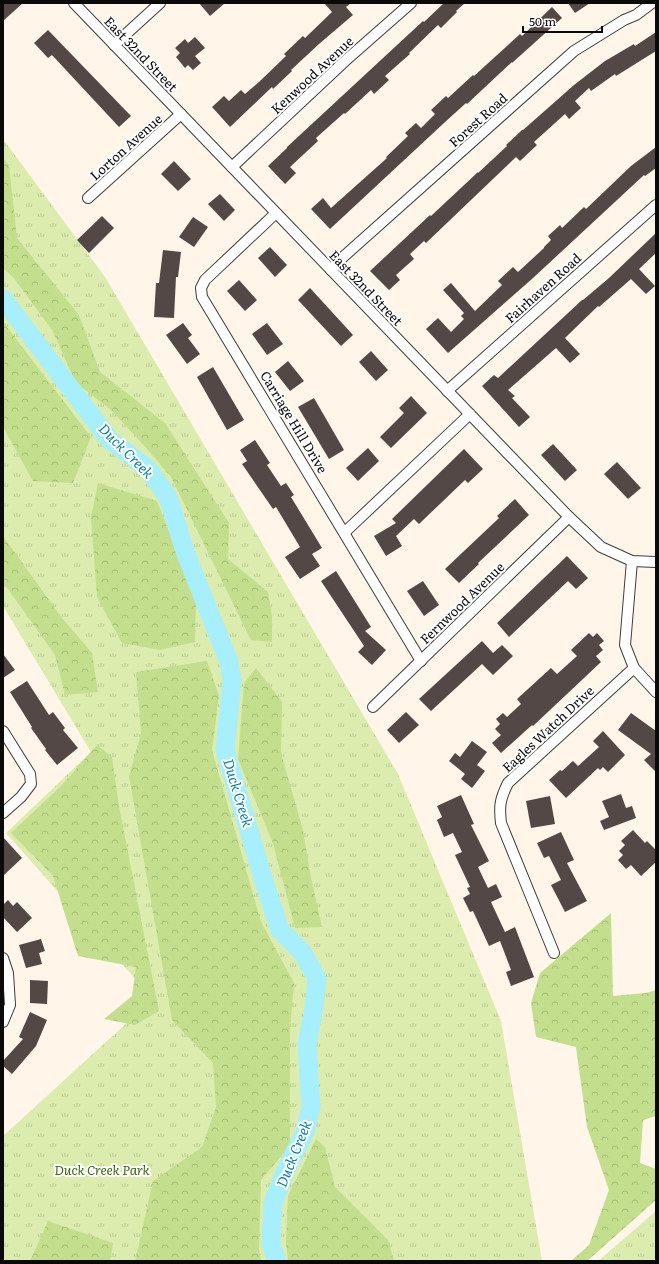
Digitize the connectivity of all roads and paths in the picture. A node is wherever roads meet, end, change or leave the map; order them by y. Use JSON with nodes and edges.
{"nodes":[{"id":1,"x":74,"y":3,"type":"edge"},
{"id":2,"x":160,"y":3,"type":"edge"},
{"id":3,"x":411,"y":3,"type":"edge"},
{"id":4,"x":652,"y":3,"type":"edge"},
{"id":5,"x":114,"y":44,"type":"junction"},
{"id":6,"x":181,"y":114,"type":"junction"},
{"id":7,"x":232,"y":167,"type":"junction"},
{"id":8,"x":88,"y":198,"type":"dead end"},
{"id":9,"x":656,"y":205,"type":"edge"},
{"id":10,"x":276,"y":213,"type":"junction"},
{"id":11,"x":331,"y":270,"type":"junction"},
{"id":12,"x":447,"y":391,"type":"junction"},
{"id":13,"x":470,"y":414,"type":"junction"},
{"id":14,"x":569,"y":517,"type":"junction"},
{"id":15,"x":345,"y":532,"type":"junction"},
{"id":16,"x":632,"y":560,"type":"junction"},
{"id":17,"x":656,"y":562,"type":"edge"},
{"id":18,"x":421,"y":661,"type":"junction"},
{"id":19,"x":634,"y":668,"type":"junction"},
{"id":20,"x":656,"y":692,"type":"edge"},
{"id":21,"x":373,"y":707,"type":"dead end"},
{"id":22,"x":3,"y":731,"type":"edge"},
{"id":23,"x":3,"y":813,"type":"edge"},
{"id":24,"x":554,"y":953,"type":"dead end"},
{"id":25,"x":3,"y":958,"type":"edge"},
{"id":26,"x":3,"y":1022,"type":"edge"}],
"edges":[{"from":1,"to":5,"type":"street","name":"East 32nd Street"},
{"from":2,"to":5,"type":"street"},
{"from":3,"to":7,"type":"street","name":"Kenwood Avenue"},
{"from":4,"to":11,"type":"street","name":"Forest Road"},
{"from":5,"to":6,"type":"street","name":"East 32nd Street"},
{"from":6,"to":7,"type":"street","name":"East 32nd Street"},
{"from":6,"to":8,"type":"street","name":"Lorton Avenue"},
{"from":7,"to":10,"type":"street","name":"East 32nd Street"},
{"from":9,"to":12,"type":"street","name":"Fairhaven Road"},
{"from":10,"to":11,"type":"street","name":"East 32nd Street"},
{"from":10,"to":15,"type":"street","name":"Carriage Hill Drive"},
{"from":11,"to":12,"type":"street","name":"East 32nd Street"},
{"from":12,"to":13,"type":"street","name":"East 32nd Street"},
{"from":13,"to":14,"type":"street","name":"East 32nd Street"},
{"from":13,"to":15,"type":"street"},
{"from":14,"to":16,"type":"street","name":"East 32nd Street"},
{"from":14,"to":18,"type":"street","name":"Fernwood Avenue"},
{"from":15,"to":18,"type":"street","name":"Carriage Hill Drive"},
{"from":16,"to":17,"type":"street","name":"East 32nd Street"},
{"from":16,"to":19,"type":"street"},
{"from":18,"to":21,"type":"street","name":"Fernwood Avenue"},
{"from":19,"to":20,"type":"street"},
{"from":19,"to":24,"type":"street","name":"Eagles Watch Drive"},
{"from":22,"to":23,"type":"street"},
{"from":25,"to":26,"type":"street"}]}
